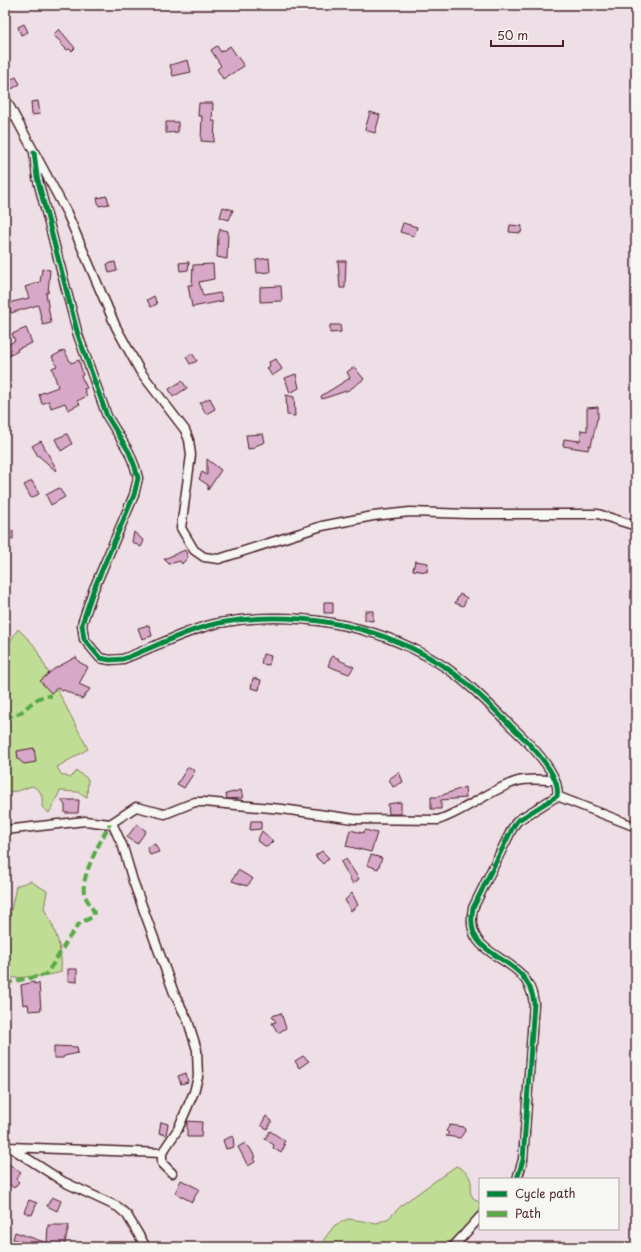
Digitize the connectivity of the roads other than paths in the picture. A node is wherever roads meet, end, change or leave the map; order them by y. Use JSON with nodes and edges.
{"nodes":[{"id":1,"x":5,"y":98,"type":"edge"},
{"id":2,"x":34,"y":152,"type":"junction"},
{"id":3,"x":636,"y":526,"type":"edge"},
{"id":4,"x":555,"y":780,"type":"junction"},
{"id":5,"x":557,"y":796,"type":"junction"},
{"id":6,"x":112,"y":823,"type":"junction"},
{"id":7,"x":636,"y":827,"type":"edge"},
{"id":8,"x":5,"y":830,"type":"edge"},
{"id":9,"x":7,"y":1146,"type":"edge"},
{"id":10,"x":162,"y":1153,"type":"junction"},
{"id":11,"x":172,"y":1173,"type":"dead end"},
{"id":12,"x":517,"y":1178,"type":"edge"},
{"id":13,"x":479,"y":1218,"type":"edge"},
{"id":14,"x":146,"y":1247,"type":"edge"},
{"id":15,"x":453,"y":1247,"type":"edge"}],
"edges":[{"from":1,"to":2,"type":"street"},
{"from":2,"to":3,"type":"street"},
{"from":2,"to":4,"type":"street"},
{"from":4,"to":5,"type":"street"},
{"from":4,"to":6,"type":"street"},
{"from":5,"to":7,"type":"street"},
{"from":5,"to":12,"type":"street"},
{"from":6,"to":8,"type":"street"},
{"from":6,"to":10,"type":"street"},
{"from":9,"to":10,"type":"street"},
{"from":9,"to":14,"type":"street"},
{"from":10,"to":11,"type":"street"},
{"from":13,"to":15,"type":"street"}]}
